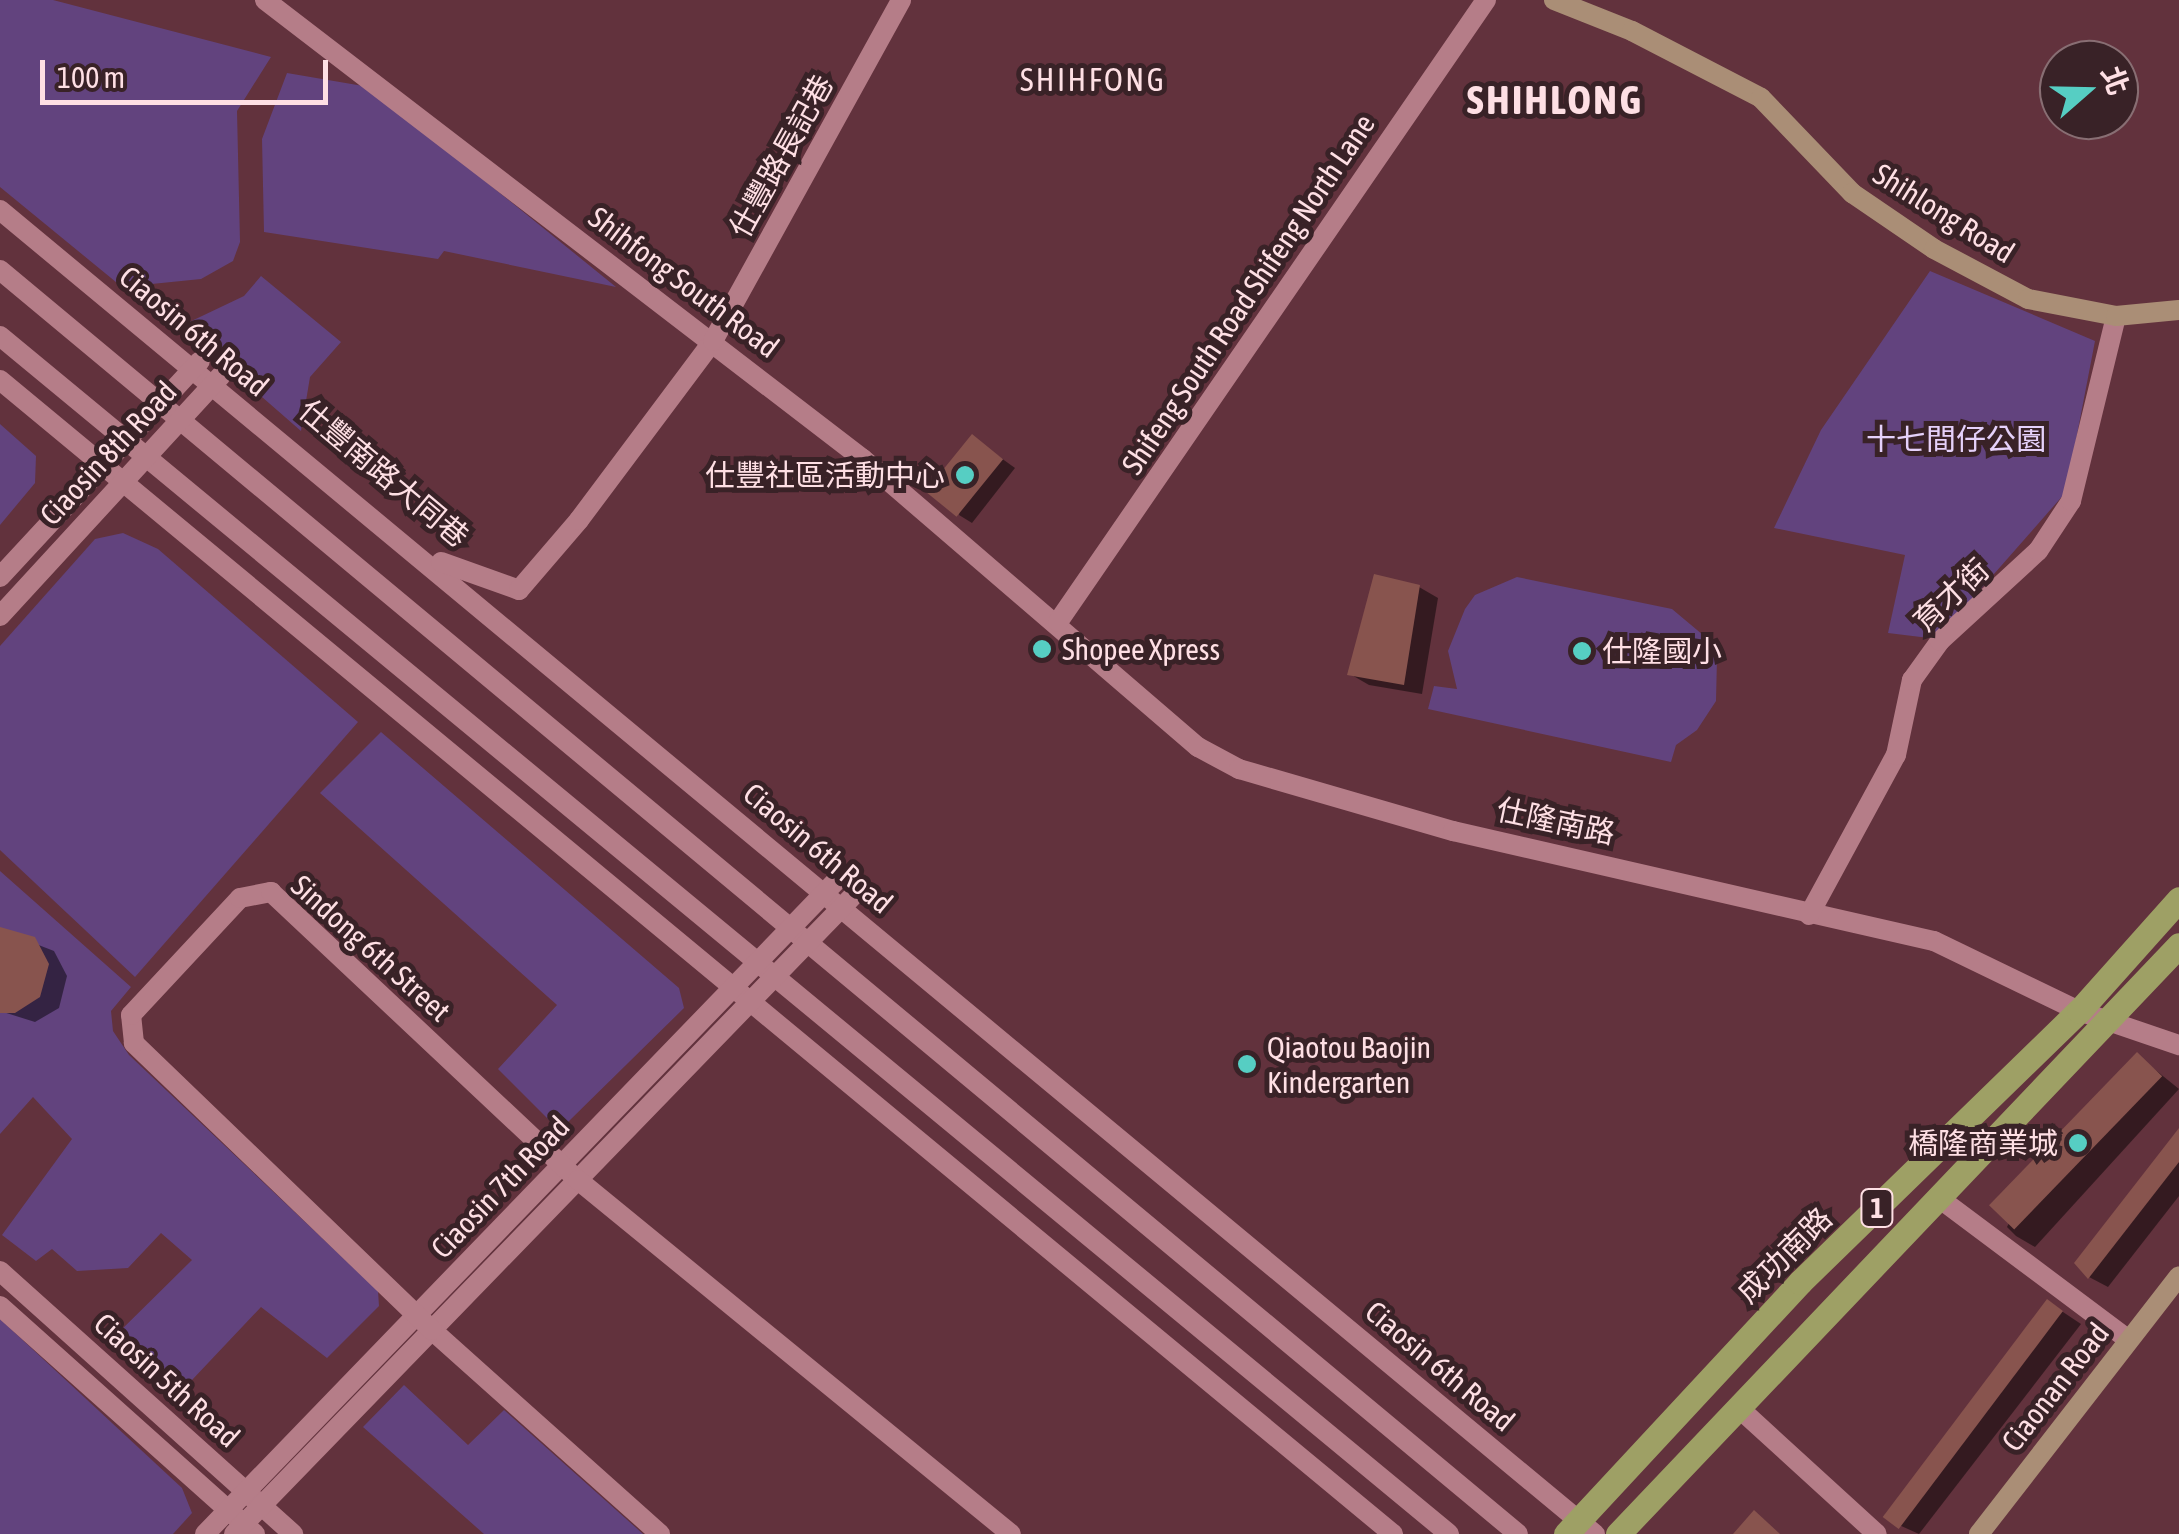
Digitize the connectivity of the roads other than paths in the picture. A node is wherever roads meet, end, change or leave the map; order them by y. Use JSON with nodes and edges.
{"nodes":[{"id":1,"x":265,"y":0,"type":"edge"},
{"id":2,"x":901,"y":0,"type":"edge"},
{"id":3,"x":1486,"y":0,"type":"edge"},
{"id":4,"x":1554,"y":0,"type":"edge"},
{"id":5,"x":0,"y":210,"type":"edge"},
{"id":6,"x":0,"y":270,"type":"edge"},
{"id":7,"x":2179,"y":310,"type":"edge"},
{"id":8,"x":2116,"y":316,"type":"junction"},
{"id":9,"x":154,"y":319,"type":"dead end"},
{"id":10,"x":0,"y":336,"type":"edge"},
{"id":11,"x":713,"y":340,"type":"junction"},
{"id":12,"x":197,"y":364,"type":"junction"},
{"id":13,"x":0,"y":380,"type":"edge"},
{"id":14,"x":216,"y":380,"type":"junction"},
{"id":15,"x":161,"y":404,"type":"junction"},
{"id":16,"x":180,"y":420,"type":"junction"},
{"id":17,"x":127,"y":440,"type":"junction"},
{"id":18,"x":146,"y":457,"type":"junction"},
{"id":19,"x":102,"y":466,"type":"junction"},
{"id":20,"x":122,"y":482,"type":"junction"},
{"id":21,"x":578,"y":520,"type":"joint"},
{"id":22,"x":0,"y":577,"type":"edge"},
{"id":23,"x":0,"y":616,"type":"edge"},
{"id":24,"x":1058,"y":622,"type":"junction"},
{"id":25,"x":840,"y":894,"type":"junction"},
{"id":26,"x":2179,"y":899,"type":"edge"},
{"id":27,"x":1809,"y":915,"type":"junction"},
{"id":28,"x":800,"y":936,"type":"junction"},
{"id":29,"x":2179,"y":945,"type":"edge"},
{"id":30,"x":768,"y":971,"type":"junction"},
{"id":31,"x":743,"y":996,"type":"junction"},
{"id":32,"x":2079,"y":1011,"type":"junction"},
{"id":33,"x":2107,"y":1022,"type":"junction"},
{"id":34,"x":2179,"y":1045,"type":"edge"},
{"id":35,"x":571,"y":1173,"type":"junction"},
{"id":36,"x":1939,"y":1198,"type":"junction"},
{"id":37,"x":0,"y":1271,"type":"edge"},
{"id":38,"x":2179,"y":1276,"type":"edge"},
{"id":39,"x":0,"y":1306,"type":"edge"},
{"id":40,"x":424,"y":1323,"type":"junction"},
{"id":41,"x":2129,"y":1340,"type":"junction"},
{"id":42,"x":1740,"y":1409,"type":"junction"},
{"id":43,"x":254,"y":1499,"type":"junction"},
{"id":44,"x":240,"y":1526,"type":"edge"},
{"id":45,"x":1580,"y":1529,"type":"edge"},
{"id":46,"x":205,"y":1534,"type":"edge"},
{"id":47,"x":293,"y":1534,"type":"edge"},
{"id":48,"x":660,"y":1534,"type":"edge"},
{"id":49,"x":1011,"y":1534,"type":"edge"},
{"id":50,"x":1393,"y":1534,"type":"edge"},
{"id":51,"x":1449,"y":1534,"type":"edge"},
{"id":52,"x":1518,"y":1534,"type":"edge"},
{"id":53,"x":1618,"y":1534,"type":"edge"},
{"id":54,"x":1877,"y":1534,"type":"edge"},
{"id":55,"x":1979,"y":1534,"type":"edge"}],
"edges":[{"from":1,"to":11,"type":"street","name":"Shihfong South Road"},
{"from":2,"to":11,"type":"street","name":"仕豐路長記巷"},
{"from":3,"to":24,"type":"street","name":"Shifeng South Road Shifeng North Lane"},
{"from":4,"to":8,"type":"street","name":"Shihlong Road"},
{"from":5,"to":12,"type":"street","name":"Ciaosin 6th Road"},
{"from":6,"to":15,"type":"street"},
{"from":7,"to":8,"type":"street","name":"Shihlong Road"},
{"from":8,"to":27,"type":"street","name":"育才街"},
{"from":9,"to":12,"type":"street"},
{"from":10,"to":17,"type":"street"},
{"from":11,"to":21,"type":"street","name":"仕豐路長記巷"},
{"from":11,"to":24,"type":"street","name":"Shihfong South Road"},
{"from":12,"to":14,"type":"street","name":"Ciaosin 6th Road"},
{"from":12,"to":15,"type":"street","name":"Ciaosin 8th Road"},
{"from":13,"to":19,"type":"street"},
{"from":14,"to":16,"type":"street","name":"Ciaosin 8th Road"},
{"from":14,"to":21,"type":"street","name":"仕豐南路大同巷"},
{"from":14,"to":25,"type":"street","name":"Ciaosin 6th Road"},
{"from":15,"to":16,"type":"street"},
{"from":15,"to":17,"type":"street","name":"Ciaosin 8th Road"},
{"from":16,"to":18,"type":"street","name":"Ciaosin 8th Road"},
{"from":16,"to":28,"type":"street"},
{"from":17,"to":18,"type":"street"},
{"from":17,"to":19,"type":"street","name":"Ciaosin 8th Road"},
{"from":18,"to":20,"type":"street","name":"Ciaosin 8th Road"},
{"from":18,"to":30,"type":"street"},
{"from":19,"to":20,"type":"street"},
{"from":19,"to":22,"type":"street","name":"Ciaosin 8th Road"},
{"from":20,"to":23,"type":"street","name":"Ciaosin 8th Road"},
{"from":20,"to":31,"type":"street"},
{"from":24,"to":27,"type":"street","name":"仕隆南路"},
{"from":25,"to":28,"type":"street","name":"Ciaosin 7th Road"},
{"from":25,"to":45,"type":"street","name":"Ciaosin 6th Road"},
{"from":26,"to":32,"type":"main road","name":"成功南路","number":"1"},
{"from":27,"to":32,"type":"street","name":"仕隆南路"},
{"from":28,"to":30,"type":"street","name":"Ciaosin 7th Road"},
{"from":28,"to":52,"type":"street"},
{"from":29,"to":33,"type":"main road","number":"1"},
{"from":30,"to":31,"type":"street","name":"Ciaosin 7th Road"},
{"from":30,"to":51,"type":"street"},
{"from":31,"to":35,"type":"street","name":"Ciaosin 7th Road"},
{"from":31,"to":50,"type":"street"},
{"from":32,"to":33,"type":"street","name":"仕隆南路"},
{"from":32,"to":45,"type":"main road","name":"成功南路","number":"1"},
{"from":33,"to":34,"type":"street","name":"仕隆南路"},
{"from":33,"to":36,"type":"main road","number":"1"},
{"from":35,"to":40,"type":"street","name":"Ciaosin 7th Road"},
{"from":35,"to":40,"type":"street","name":"Sindong 6th Street"},
{"from":35,"to":49,"type":"street","name":"Sindong 6th Street"},
{"from":36,"to":41,"type":"street"},
{"from":36,"to":42,"type":"main road","number":"1"},
{"from":37,"to":43,"type":"street","name":"Ciaosin 5th Road"},
{"from":38,"to":41,"type":"street","name":"Ciaonan Road"},
{"from":39,"to":44,"type":"street","name":"Ciaosin 5th Road"},
{"from":40,"to":43,"type":"street","name":"Ciaosin 7th Road"},
{"from":40,"to":48,"type":"street","name":"Sindong 6th Street"},
{"from":41,"to":55,"type":"street","name":"Ciaonan Road"},
{"from":42,"to":53,"type":"main road","number":"1"},
{"from":42,"to":54,"type":"street"},
{"from":43,"to":44,"type":"street","name":"Ciaosin 7th Road"},
{"from":43,"to":47,"type":"street","name":"Ciaosin 5th Road"},
{"from":44,"to":46,"type":"street","name":"Ciaosin 7th Road"}]}
